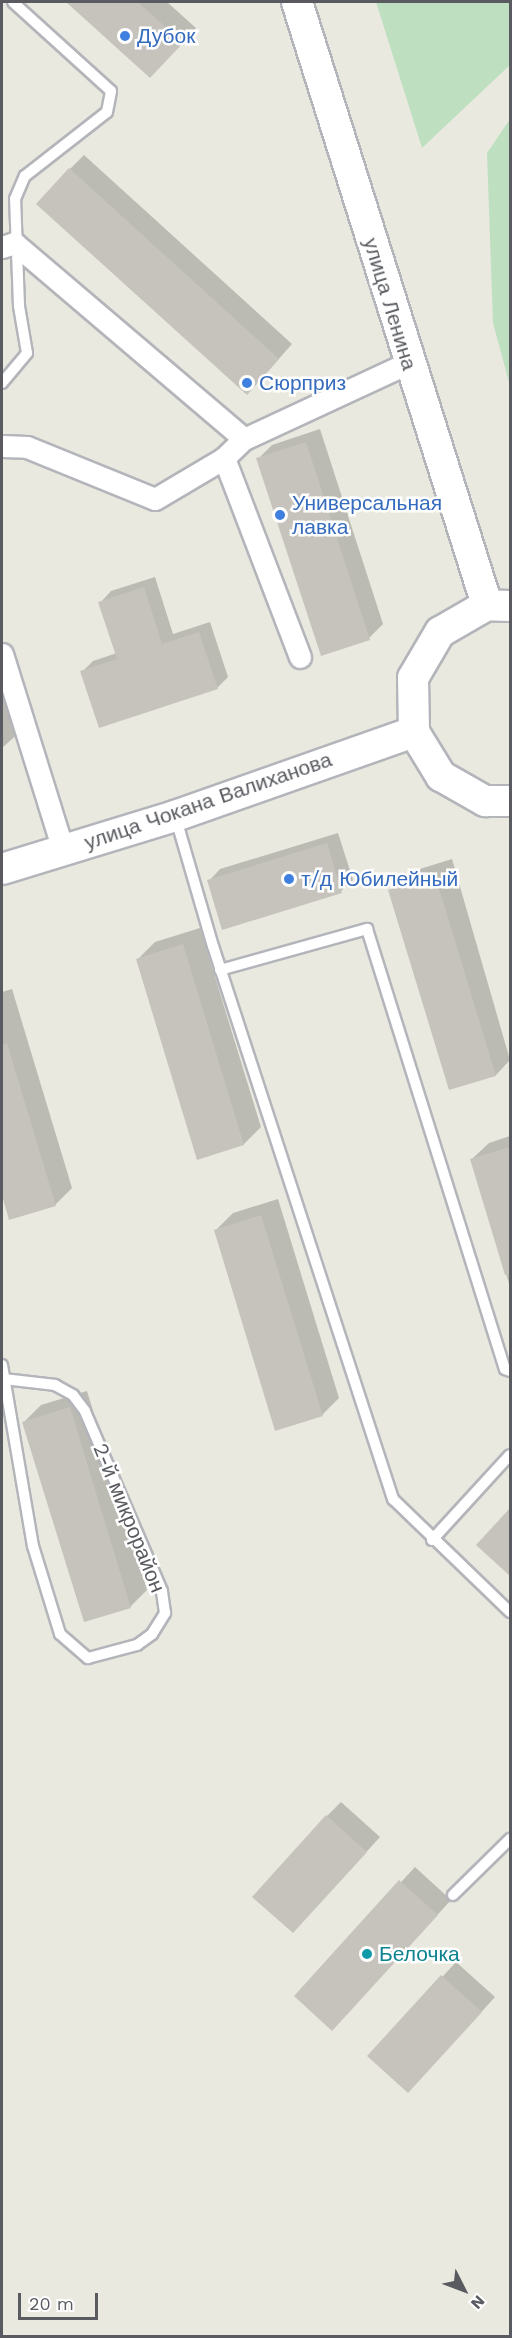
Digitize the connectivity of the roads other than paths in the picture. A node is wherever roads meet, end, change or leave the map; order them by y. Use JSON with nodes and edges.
{"nodes":[{"id":1,"x":13,"y":2,"type":"edge"},
{"id":2,"x":297,"y":2,"type":"edge"},
{"id":3,"x":8,"y":245,"type":"edge"},
{"id":4,"x":408,"y":363,"type":"junction"},
{"id":5,"x":2,"y":383,"type":"edge"},
{"id":6,"x":244,"y":439,"type":"junction"},
{"id":7,"x":2,"y":446,"type":"edge"},
{"id":8,"x":224,"y":458,"type":"junction"},
{"id":9,"x":499,"y":605,"type":"edge"},
{"id":10,"x":2,"y":654,"type":"edge"},
{"id":11,"x":300,"y":657,"type":"dead end"},
{"id":12,"x":414,"y":732,"type":"junction"},
{"id":13,"x":510,"y":801,"type":"edge"},
{"id":14,"x":175,"y":816,"type":"junction"},
{"id":15,"x":63,"y":850,"type":"junction"},
{"id":16,"x":2,"y":869,"type":"edge"},
{"id":17,"x":220,"y":970,"type":"junction"},
{"id":18,"x":2,"y":1365,"type":"edge"},
{"id":19,"x":510,"y":1371,"type":"edge"},
{"id":20,"x":4,"y":1379,"type":"junction"},
{"id":21,"x":510,"y":1455,"type":"edge"},
{"id":22,"x":432,"y":1540,"type":"junction"},
{"id":23,"x":510,"y":1612,"type":"edge"},
{"id":24,"x":510,"y":1839,"type":"edge"},
{"id":25,"x":453,"y":1895,"type":"dead end"}],
"edges":[{"from":1,"to":3,"type":"lane"},
{"from":2,"to":4,"type":"street","name":"улица Ленина"},
{"from":3,"to":5,"type":"lane"},
{"from":3,"to":6,"type":"street"},
{"from":4,"to":6,"type":"street"},
{"from":4,"to":9,"type":"street","name":"улица Ленина"},
{"from":6,"to":8,"type":"street"},
{"from":7,"to":8,"type":"street"},
{"from":8,"to":11,"type":"street"},
{"from":9,"to":12,"type":"street"},
{"from":10,"to":15,"type":"street"},
{"from":12,"to":13,"type":"street"},
{"from":12,"to":14,"type":"street","name":"улица Чокана Валиханова"},
{"from":14,"to":15,"type":"street","name":"улица Чокана Валиханова"},
{"from":14,"to":17,"type":"lane"},
{"from":15,"to":16,"type":"street","name":"улица Чокана Валиханова"},
{"from":17,"to":19,"type":"lane"},
{"from":17,"to":22,"type":"lane"},
{"from":18,"to":20,"type":"lane","name":"2-й микрорайон"},
{"from":20,"to":20,"type":"lane","name":"2-й микрорайон"},
{"from":21,"to":22,"type":"lane"},
{"from":22,"to":23,"type":"lane"},
{"from":24,"to":25,"type":"lane"}]}
